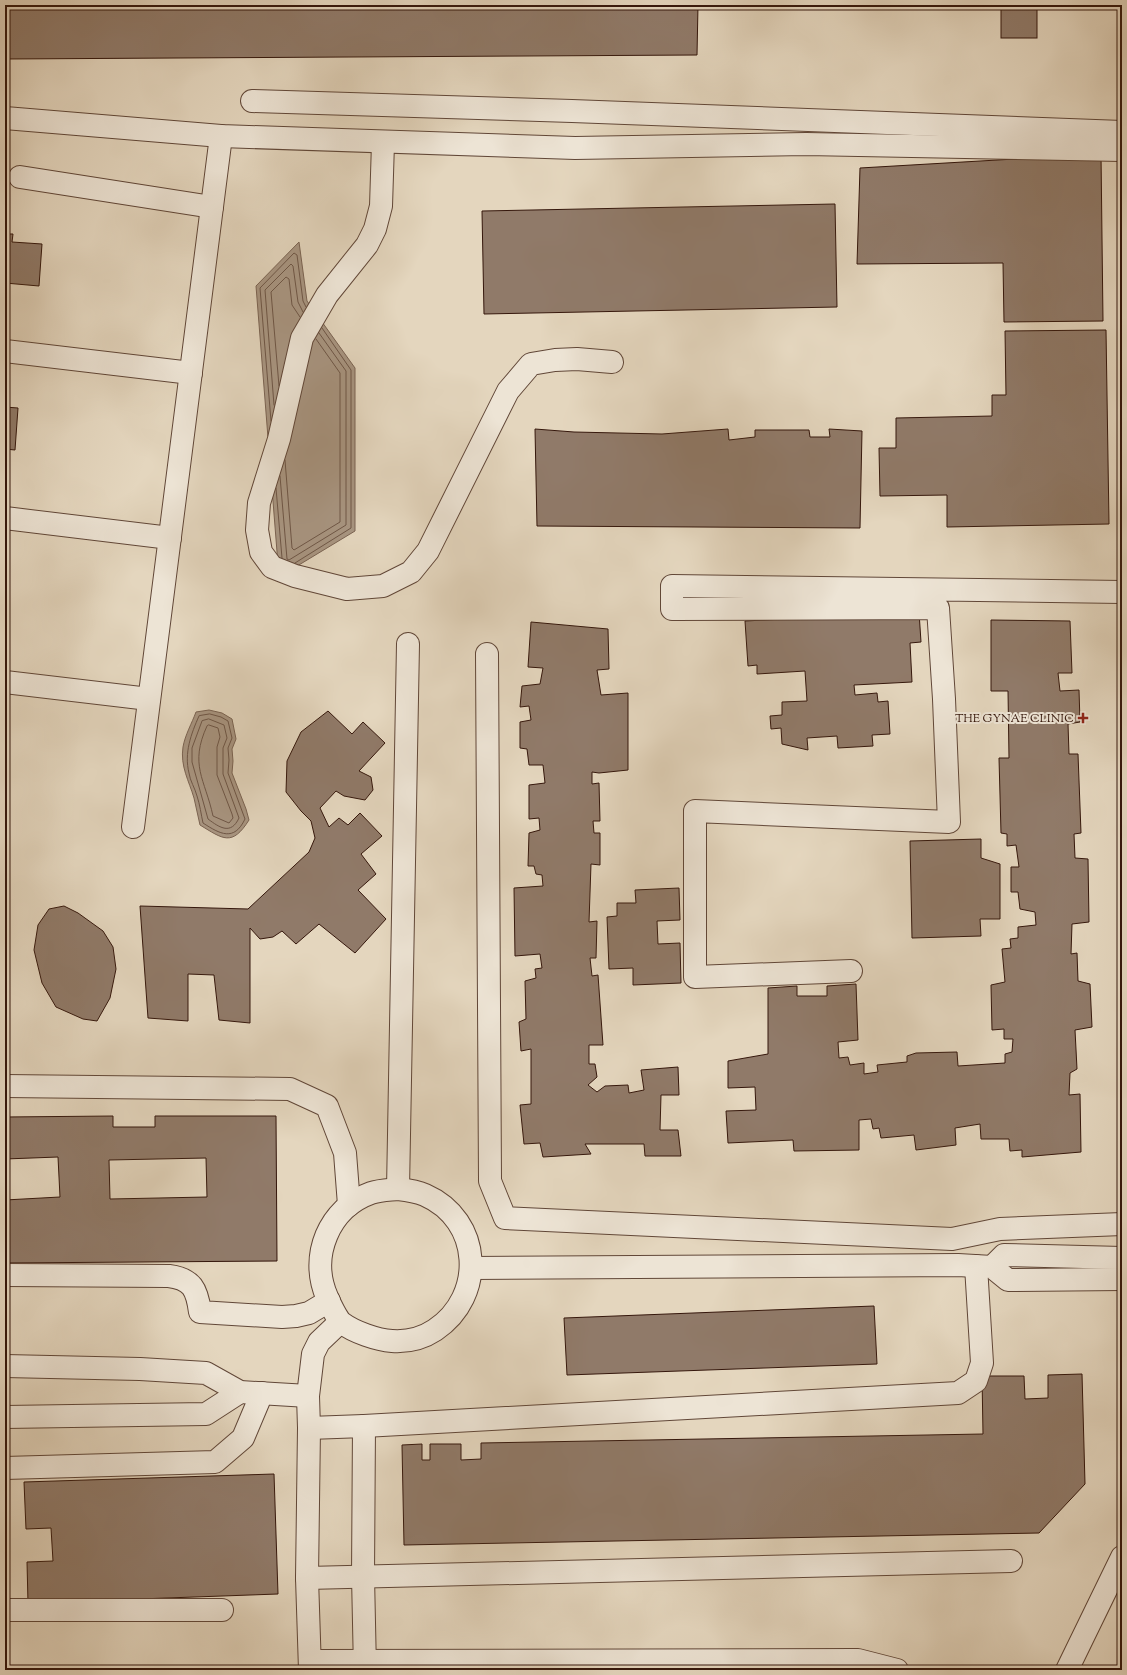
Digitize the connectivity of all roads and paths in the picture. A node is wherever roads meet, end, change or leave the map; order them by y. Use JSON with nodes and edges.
{"nodes":[{"id":1,"x":252,"y":101,"type":"dead end"},
{"id":2,"x":5,"y":118,"type":"edge"},
{"id":3,"x":1122,"y":132,"type":"edge"},
{"id":4,"x":221,"y":136,"type":"junction"},
{"id":5,"x":383,"y":143,"type":"junction"},
{"id":6,"x":1122,"y":150,"type":"edge"},
{"id":7,"x":20,"y":177,"type":"dead end"},
{"id":8,"x":212,"y":207,"type":"junction"},
{"id":9,"x":5,"y":351,"type":"edge"},
{"id":10,"x":612,"y":362,"type":"dead end"},
{"id":11,"x":191,"y":373,"type":"junction"},
{"id":12,"x":5,"y":518,"type":"edge"},
{"id":13,"x":170,"y":538,"type":"junction"},
{"id":14,"x":1122,"y":592,"type":"edge"},
{"id":15,"x":939,"y":599,"type":"junction"},
{"id":16,"x":408,"y":644,"type":"dead end"},
{"id":17,"x":487,"y":654,"type":"dead end"},
{"id":18,"x":5,"y":682,"type":"edge"},
{"id":19,"x":149,"y":699,"type":"junction"},
{"id":20,"x":133,"y":827,"type":"dead end"},
{"id":21,"x":851,"y":971,"type":"dead end"},
{"id":22,"x":5,"y":1086,"type":"edge"},
{"id":23,"x":398,"y":1189,"type":"junction"},
{"id":24,"x":349,"y":1205,"type":"junction"},
{"id":25,"x":1122,"y":1224,"type":"edge"},
{"id":26,"x":1122,"y":1258,"type":"edge"},
{"id":27,"x":984,"y":1267,"type":"junction"},
{"id":28,"x":471,"y":1268,"type":"junction"},
{"id":29,"x":5,"y":1275,"type":"edge"},
{"id":30,"x":1122,"y":1279,"type":"edge"},
{"id":31,"x":329,"y":1301,"type":"junction"},
{"id":32,"x":340,"y":1322,"type":"junction"},
{"id":33,"x":5,"y":1366,"type":"edge"},
{"id":34,"x":240,"y":1392,"type":"junction"},
{"id":35,"x":262,"y":1393,"type":"junction"},
{"id":36,"x":308,"y":1396,"type":"junction"},
{"id":37,"x":5,"y":1417,"type":"edge"},
{"id":38,"x":364,"y":1426,"type":"junction"},
{"id":39,"x":309,"y":1428,"type":"junction"},
{"id":40,"x":5,"y":1468,"type":"edge"},
{"id":41,"x":1122,"y":1557,"type":"edge"},
{"id":42,"x":1011,"y":1561,"type":"dead end"},
{"id":43,"x":363,"y":1576,"type":"junction"},
{"id":44,"x":307,"y":1578,"type":"junction"},
{"id":45,"x":5,"y":1610,"type":"edge"},
{"id":46,"x":222,"y":1610,"type":"dead end"},
{"id":47,"x":310,"y":1665,"type":"edge"},
{"id":48,"x":364,"y":1665,"type":"edge"},
{"id":49,"x":897,"y":1670,"type":"edge"},
{"id":50,"x":1067,"y":1670,"type":"edge"}],
"edges":[{"from":1,"to":3,"type":"street"},
{"from":2,"to":4,"type":"street"},
{"from":4,"to":5,"type":"street"},
{"from":4,"to":8,"type":"street"},
{"from":5,"to":6,"type":"street"},
{"from":5,"to":10,"type":"street"},
{"from":7,"to":8,"type":"street"},
{"from":8,"to":11,"type":"street"},
{"from":9,"to":11,"type":"street"},
{"from":11,"to":13,"type":"street"},
{"from":12,"to":13,"type":"street"},
{"from":13,"to":19,"type":"street"},
{"from":14,"to":15,"type":"street"},
{"from":15,"to":15,"type":"street"},
{"from":15,"to":21,"type":"street"},
{"from":16,"to":23,"type":"street"},
{"from":17,"to":25,"type":"street"},
{"from":18,"to":19,"type":"street"},
{"from":19,"to":20,"type":"street"},
{"from":22,"to":24,"type":"street"},
{"from":23,"to":24,"type":"street"},
{"from":23,"to":28,"type":"street"},
{"from":24,"to":31,"type":"street"},
{"from":26,"to":27,"type":"street"},
{"from":27,"to":28,"type":"street"},
{"from":27,"to":30,"type":"street"},
{"from":27,"to":38,"type":"street"},
{"from":28,"to":32,"type":"street"},
{"from":29,"to":31,"type":"street"},
{"from":31,"to":32,"type":"street"},
{"from":32,"to":36,"type":"street"},
{"from":33,"to":34,"type":"street"},
{"from":34,"to":35,"type":"street"},
{"from":34,"to":37,"type":"street"},
{"from":35,"to":36,"type":"street"},
{"from":35,"to":40,"type":"street"},
{"from":36,"to":39,"type":"street"},
{"from":38,"to":39,"type":"street"},
{"from":38,"to":43,"type":"street"},
{"from":39,"to":44,"type":"street"},
{"from":41,"to":50,"type":"street"},
{"from":42,"to":43,"type":"street"},
{"from":43,"to":44,"type":"street"},
{"from":43,"to":48,"type":"street"},
{"from":44,"to":47,"type":"street"},
{"from":45,"to":46,"type":"street"},
{"from":47,"to":48,"type":"street"},
{"from":48,"to":49,"type":"street"}]}
